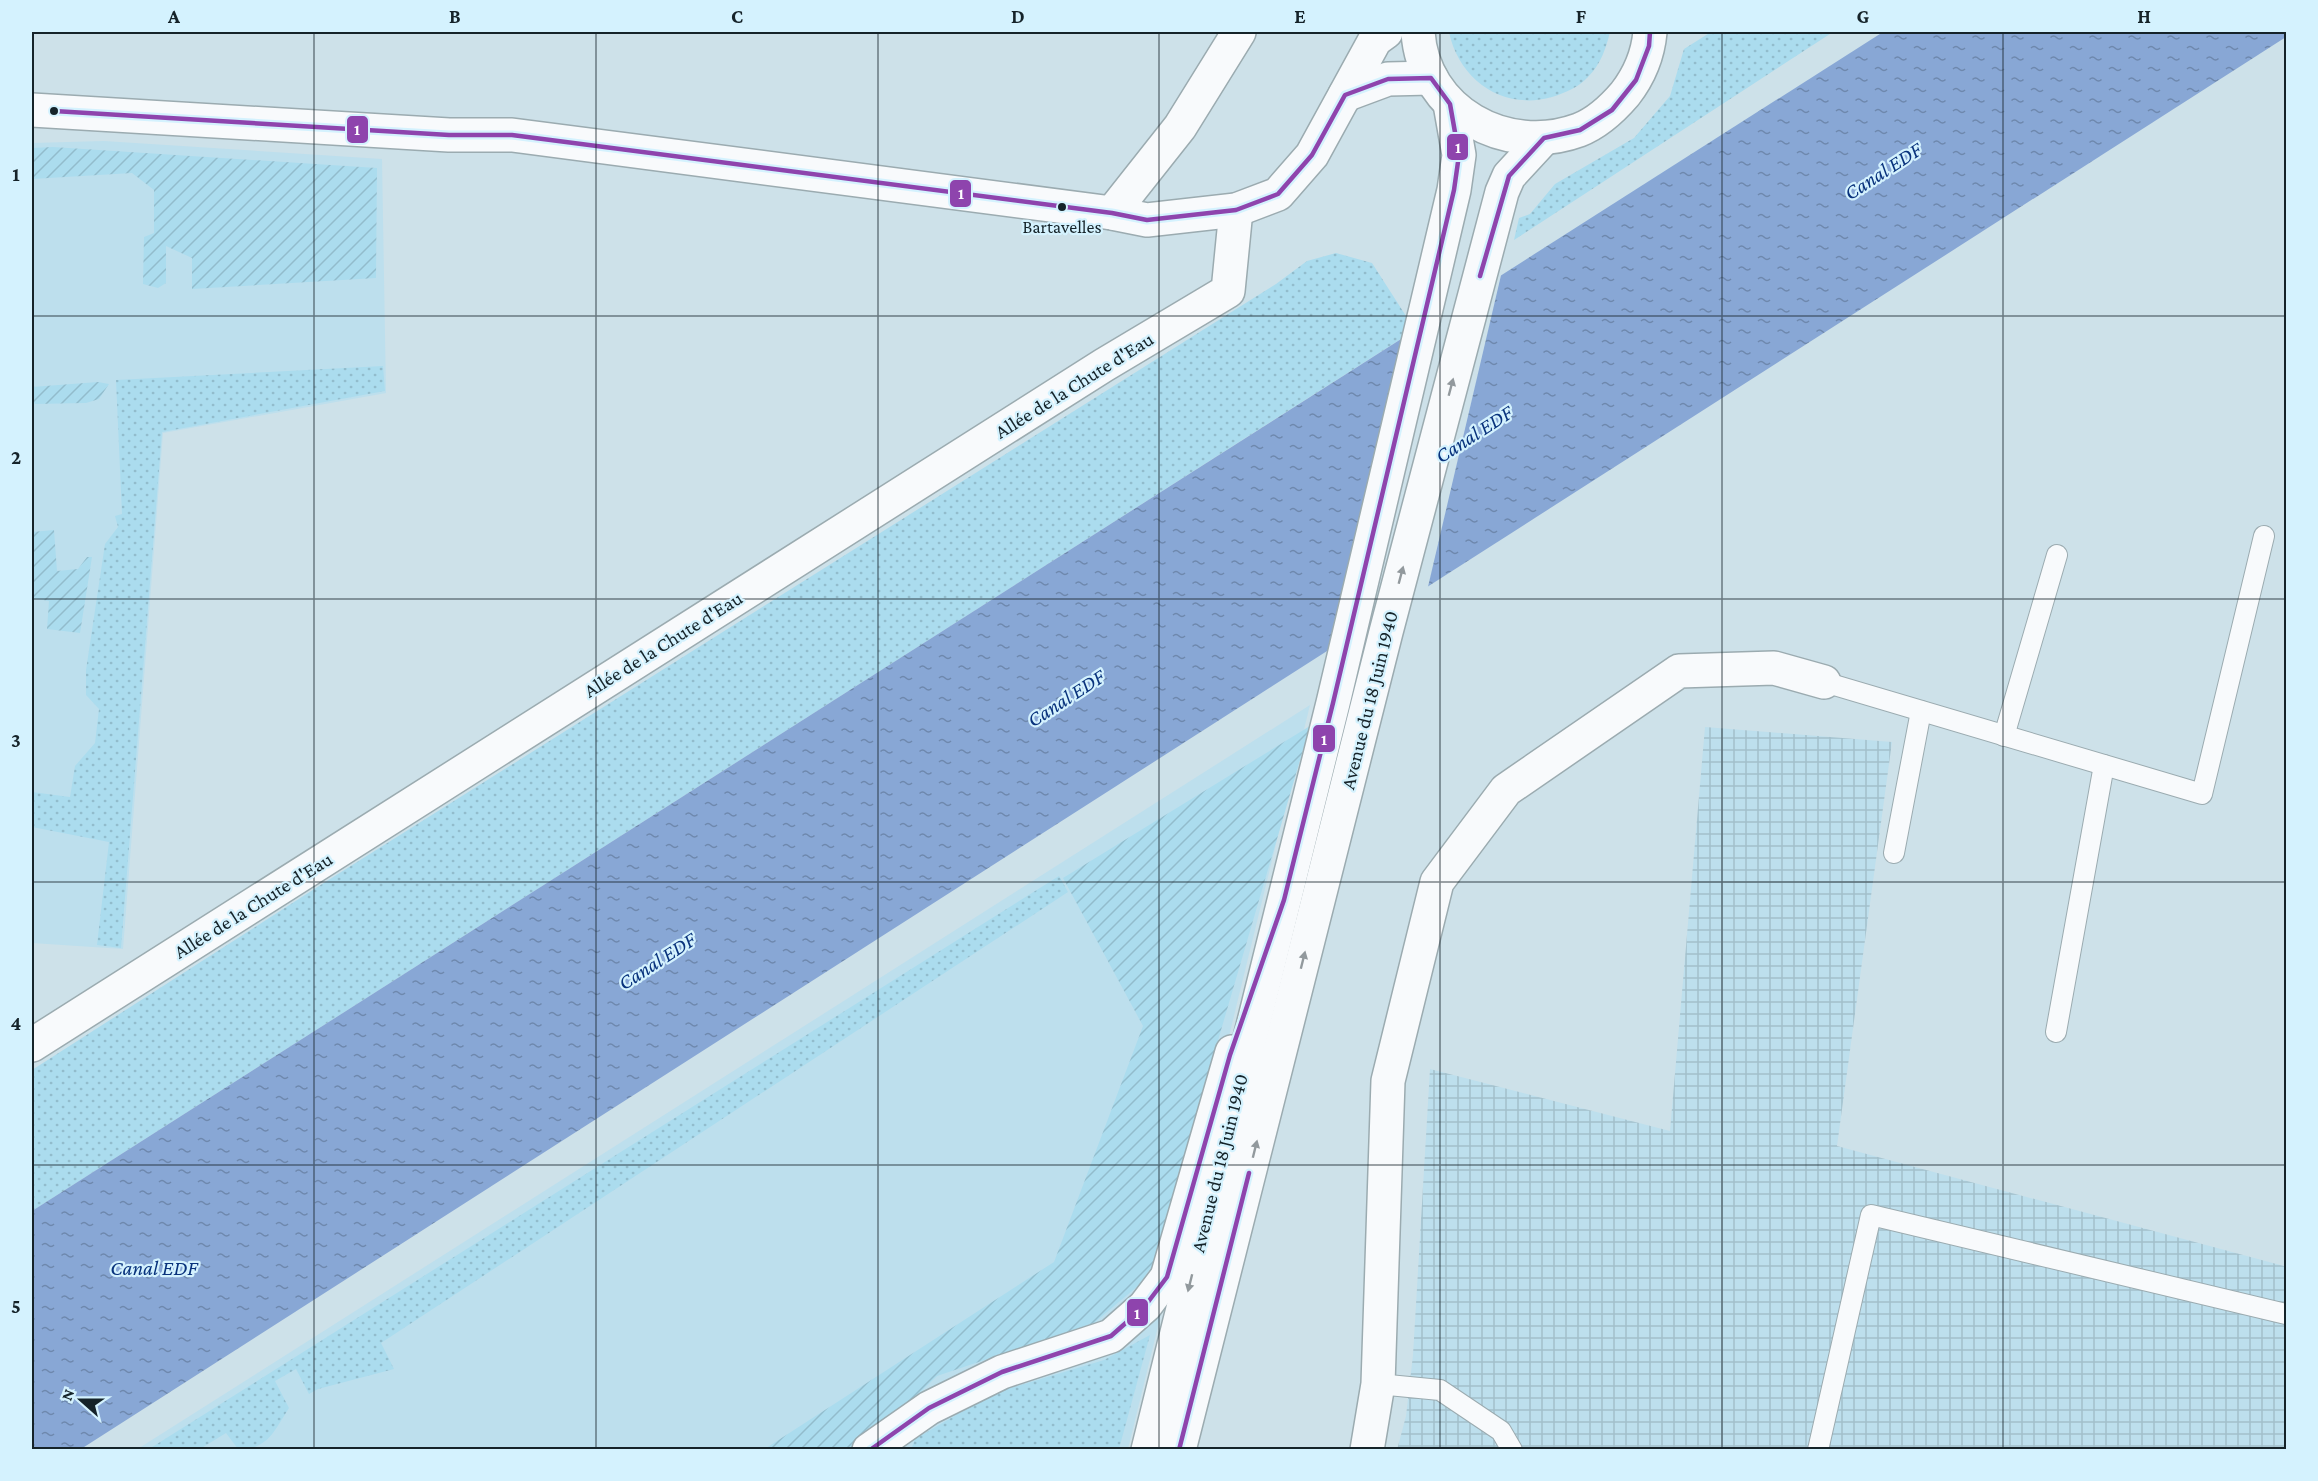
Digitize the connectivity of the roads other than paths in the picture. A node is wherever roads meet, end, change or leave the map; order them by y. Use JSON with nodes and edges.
{"nodes":[{"id":1,"x":1239,"y":32,"type":"edge"},
{"id":2,"x":1386,"y":32,"type":"edge"},
{"id":3,"x":1418,"y":32,"type":"edge"},
{"id":4,"x":1655,"y":36,"type":"edge"},
{"id":5,"x":1431,"y":78,"type":"junction"},
{"id":6,"x":1345,"y":94,"type":"junction"},
{"id":7,"x":1450,"y":104,"type":"junction"},
{"id":8,"x":32,"y":110,"type":"edge"},
{"id":9,"x":1544,"y":138,"type":"junction"},
{"id":10,"x":1236,"y":210,"type":"junction"},
{"id":11,"x":1112,"y":213,"type":"junction"},
{"id":12,"x":2264,"y":536,"type":"dead end"},
{"id":13,"x":2057,"y":555,"type":"dead end"},
{"id":14,"x":1824,"y":682,"type":"joint"},
{"id":15,"x":1920,"y":711,"type":"junction"},
{"id":16,"x":2004,"y":736,"type":"junction"},
{"id":17,"x":2104,"y":765,"type":"junction"},
{"id":18,"x":1894,"y":853,"type":"dead end"},
{"id":19,"x":1284,"y":900,"type":"junction"},
{"id":20,"x":2056,"y":1032,"type":"dead end"},
{"id":21,"x":32,"y":1045,"type":"edge"},
{"id":22,"x":2286,"y":1314,"type":"edge"},
{"id":23,"x":1378,"y":1384,"type":"junction"},
{"id":24,"x":929,"y":1408,"type":"junction"},
{"id":25,"x":869,"y":1449,"type":"edge"},
{"id":26,"x":895,"y":1449,"type":"edge"},
{"id":27,"x":1148,"y":1449,"type":"edge"},
{"id":28,"x":1179,"y":1449,"type":"edge"},
{"id":29,"x":1367,"y":1449,"type":"edge"},
{"id":30,"x":1512,"y":1449,"type":"edge"},
{"id":31,"x":1818,"y":1449,"type":"edge"}],
"edges":[{"from":1,"to":11,"type":"street"},
{"from":2,"to":6,"type":"street"},
{"from":3,"to":5,"type":"street"},
{"from":4,"to":9,"type":"street"},
{"from":5,"to":6,"type":"street"},
{"from":5,"to":7,"type":"street"},
{"from":6,"to":10,"type":"street"},
{"from":7,"to":9,"type":"street"},
{"from":7,"to":19,"type":"street","name":"Avenue du 18 Juin 1940"},
{"from":8,"to":11,"type":"street"},
{"from":28,"to":9,"type":"street","name":"Avenue du 18 Juin 1940","one_way":true},
{"from":10,"to":11,"type":"street"},
{"from":10,"to":21,"type":"street","name":"Allée de la Chute d'Eau"},
{"from":12,"to":17,"type":"lane"},
{"from":13,"to":16,"type":"lane"},
{"from":14,"to":15,"type":"lane"},
{"from":14,"to":23,"type":"street"},
{"from":15,"to":16,"type":"lane"},
{"from":15,"to":18,"type":"lane"},
{"from":16,"to":17,"type":"lane"},
{"from":17,"to":20,"type":"lane"},
{"from":19,"to":24,"type":"street"},
{"from":19,"to":27,"type":"street","name":"Avenue du 18 Juin 1940","one_way":true},
{"from":22,"to":31,"type":"lane"},
{"from":23,"to":29,"type":"street"},
{"from":23,"to":30,"type":"lane"},
{"from":24,"to":25,"type":"street"},
{"from":24,"to":26,"type":"street"}]}
